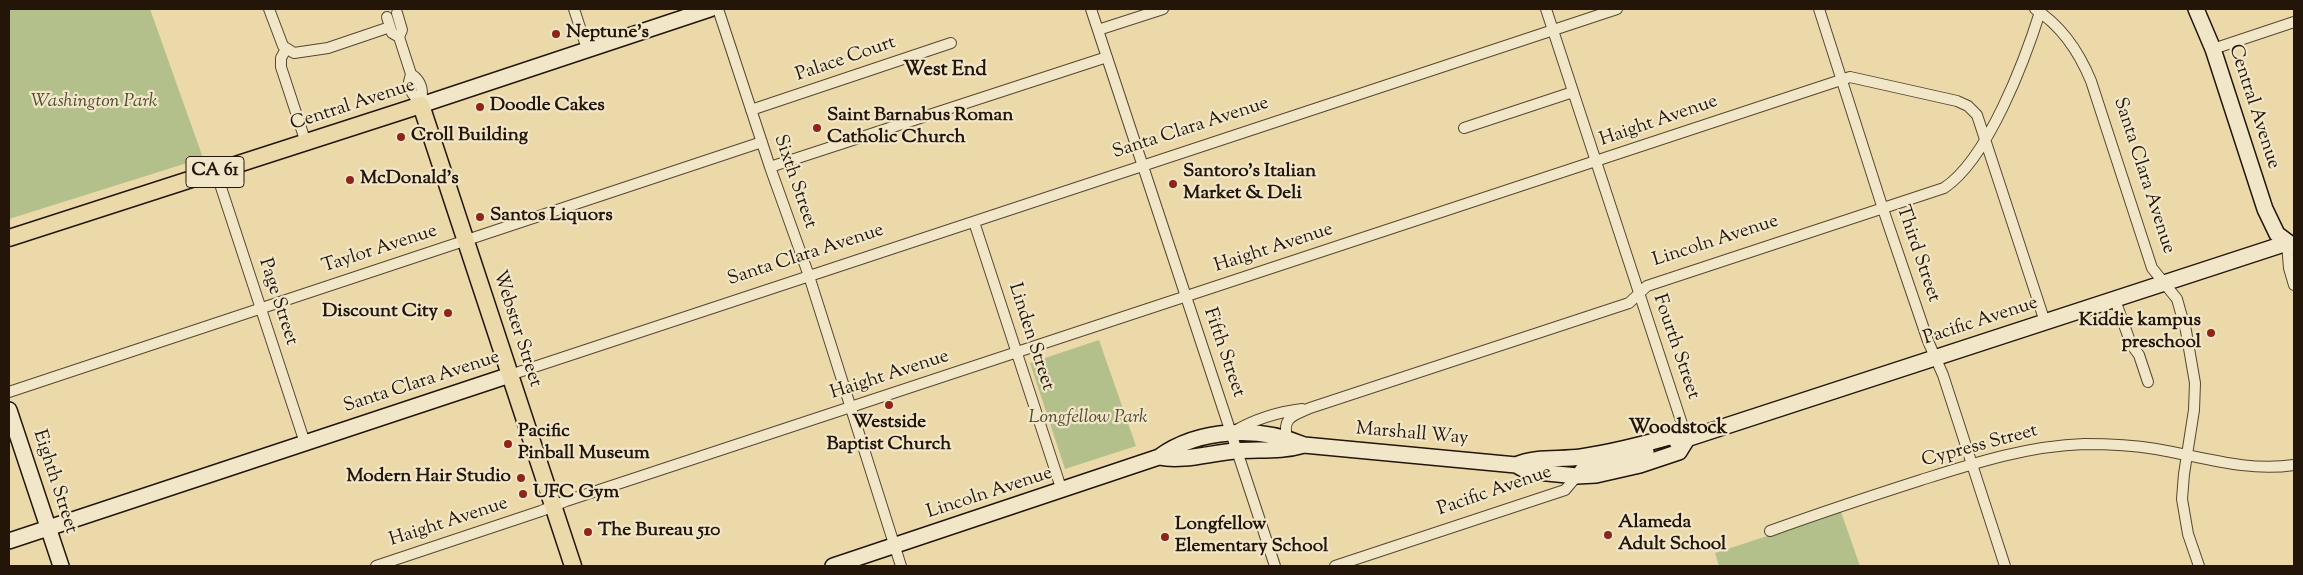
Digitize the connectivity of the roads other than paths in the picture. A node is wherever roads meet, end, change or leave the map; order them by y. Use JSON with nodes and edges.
{"nodes":[{"id":1,"x":269,"y":9,"type":"edge"},
{"id":2,"x":574,"y":9,"type":"edge"},
{"id":3,"x":710,"y":9,"type":"edge"},
{"id":4,"x":718,"y":9,"type":"edge"},
{"id":5,"x":1091,"y":9,"type":"edge"},
{"id":6,"x":1163,"y":9,"type":"edge"},
{"id":7,"x":1546,"y":9,"type":"edge"},
{"id":8,"x":1617,"y":9,"type":"edge"},
{"id":9,"x":1819,"y":9,"type":"edge"},
{"id":10,"x":2196,"y":9,"type":"edge"},
{"id":11,"x":2039,"y":10,"type":"edge"},
{"id":12,"x":391,"y":19,"type":"junction"},
{"id":13,"x":2294,"y":22,"type":"edge"},
{"id":14,"x":1098,"y":30,"type":"junction"},
{"id":15,"x":1552,"y":30,"type":"junction"},
{"id":16,"x":399,"y":37,"type":"junction"},
{"id":17,"x":951,"y":43,"type":"dead end"},
{"id":18,"x":286,"y":49,"type":"junction"},
{"id":19,"x":587,"y":49,"type":"junction"},
{"id":20,"x":2213,"y":49,"type":"junction"},
{"id":21,"x":1107,"y":57,"type":"junction"},
{"id":22,"x":1842,"y":78,"type":"junction"},
{"id":23,"x":1573,"y":92,"type":"junction"},
{"id":24,"x":421,"y":105,"type":"junction"},
{"id":25,"x":751,"y":110,"type":"junction"},
{"id":26,"x":1464,"y":128,"type":"dead end"},
{"id":27,"x":1985,"y":139,"type":"junction"},
{"id":28,"x":762,"y":142,"type":"junction"},
{"id":29,"x":306,"y":143,"type":"junction"},
{"id":30,"x":1596,"y":161,"type":"junction"},
{"id":31,"x":1143,"y":166,"type":"junction"},
{"id":32,"x":770,"y":167,"type":"junction"},
{"id":33,"x":216,"y":172,"type":"junction"},
{"id":34,"x":1884,"y":209,"type":"junction"},
{"id":35,"x":974,"y":222,"type":"junction"},
{"id":36,"x":9,"y":238,"type":"edge"},
{"id":37,"x":466,"y":240,"type":"junction"},
{"id":38,"x":2292,"y":243,"type":"edge"},
{"id":39,"x":809,"y":276,"type":"junction"},
{"id":40,"x":2165,"y":284,"type":"junction"},
{"id":41,"x":2294,"y":285,"type":"edge"},
{"id":42,"x":1639,"y":295,"type":"junction"},
{"id":43,"x":1185,"y":297,"type":"junction"},
{"id":44,"x":2115,"y":300,"type":"junction"},
{"id":45,"x":260,"y":308,"type":"junction"},
{"id":46,"x":2045,"y":322,"type":"junction"},
{"id":47,"x":1017,"y":352,"type":"junction"},
{"id":48,"x":1935,"y":357,"type":"junction"},
{"id":49,"x":510,"y":375,"type":"junction"},
{"id":50,"x":2148,"y":382,"type":"dead end"},
{"id":51,"x":9,"y":392,"type":"edge"},
{"id":52,"x":851,"y":406,"type":"junction"},
{"id":53,"x":1310,"y":408,"type":"junction"},
{"id":54,"x":9,"y":410,"type":"edge"},
{"id":55,"x":1232,"y":432,"type":"junction"},
{"id":56,"x":1287,"y":438,"type":"junction"},
{"id":57,"x":1687,"y":439,"type":"junction"},
{"id":58,"x":305,"y":443,"type":"junction"},
{"id":59,"x":1304,"y":445,"type":"junction"},
{"id":60,"x":1238,"y":450,"type":"junction"},
{"id":61,"x":2187,"y":456,"type":"junction"},
{"id":62,"x":1187,"y":457,"type":"junction"},
{"id":63,"x":1579,"y":457,"type":"joint"},
{"id":64,"x":1159,"y":458,"type":"junction"},
{"id":65,"x":1973,"y":464,"type":"junction"},
{"id":66,"x":1516,"y":465,"type":"junction"},
{"id":67,"x":2294,"y":465,"type":"edge"},
{"id":68,"x":1577,"y":476,"type":"junction"},
{"id":69,"x":1062,"y":491,"type":"junction"},
{"id":70,"x":554,"y":506,"type":"junction"},
{"id":71,"x":48,"y":528,"type":"junction"},
{"id":72,"x":1770,"y":531,"type":"dead end"},
{"id":73,"x":9,"y":541,"type":"edge"},
{"id":74,"x":894,"y":546,"type":"junction"},
{"id":75,"x":2002,"y":565,"type":"edge"},
{"id":76,"x":61,"y":566,"type":"edge"},
{"id":77,"x":376,"y":566,"type":"edge"},
{"id":78,"x":573,"y":566,"type":"edge"},
{"id":79,"x":833,"y":566,"type":"edge"},
{"id":80,"x":901,"y":566,"type":"edge"},
{"id":81,"x":1275,"y":566,"type":"edge"},
{"id":82,"x":1335,"y":566,"type":"edge"},
{"id":83,"x":2199,"y":566,"type":"edge"}],
"edges":[{"from":1,"to":18,"type":"street"},
{"from":2,"to":19,"type":"street"},
{"from":3,"to":19,"type":"street","name":"Central Avenue"},
{"from":4,"to":25,"type":"street","name":"Sixth Street"},
{"from":5,"to":14,"type":"street","name":"Fifth Street"},
{"from":6,"to":14,"type":"street"},
{"from":7,"to":15,"type":"street","name":"Fourth Street"},
{"from":8,"to":15,"type":"street","name":"Santa Clara Avenue"},
{"from":9,"to":22,"type":"street","name":"Third Street"},
{"from":10,"to":20,"type":"street","name":"Central Avenue"},
{"from":11,"to":27,"type":"street","name":"Lincoln Avenue"},
{"from":11,"to":40,"type":"street","name":"Santa Clara Avenue"},
{"from":12,"to":16,"type":"street","name":"Webster Street"},
{"from":12,"to":16,"type":"street","name":"Webster Street"},
{"from":12,"to":18,"type":"street"},
{"from":13,"to":20,"type":"street"},
{"from":14,"to":21,"type":"street","name":"Fifth Street"},
{"from":15,"to":23,"type":"street","name":"Fourth Street"},
{"from":15,"to":31,"type":"street","name":"Santa Clara Avenue"},
{"from":16,"to":24,"type":"street","name":"Webster Street"},
{"from":17,"to":25,"type":"street","name":"Palace Court"},
{"from":18,"to":29,"type":"street"},
{"from":19,"to":24,"type":"street","name":"Central Avenue"},
{"from":20,"to":38,"type":"street","name":"Central Avenue"},
{"from":21,"to":31,"type":"street","name":"Fifth Street"},
{"from":21,"to":32,"type":"street"},
{"from":22,"to":27,"type":"street","name":"Haight Avenue"},
{"from":22,"to":30,"type":"street","name":"Haight Avenue"},
{"from":22,"to":34,"type":"street","name":"Third Street"},
{"from":23,"to":26,"type":"street"},
{"from":23,"to":30,"type":"street","name":"Fourth Street"},
{"from":24,"to":29,"type":"main road","name":"Central Avenue","number":"CA 61"},
{"from":24,"to":37,"type":"main road","name":"Webster Street"},
{"from":25,"to":28,"type":"street","name":"Sixth Street"},
{"from":27,"to":34,"type":"street","name":"Lincoln Avenue"},
{"from":27,"to":46,"type":"street","name":"Haight Avenue"},
{"from":28,"to":32,"type":"street","name":"Sixth Street"},
{"from":28,"to":37,"type":"street","name":"Taylor Avenue"},
{"from":29,"to":33,"type":"main road","name":"Central Avenue","number":"CA 61"},
{"from":30,"to":42,"type":"street","name":"Fourth Street"},
{"from":30,"to":43,"type":"street","name":"Haight Avenue"},
{"from":31,"to":35,"type":"street","name":"Santa Clara Avenue"},
{"from":31,"to":43,"type":"street","name":"Fifth Street"},
{"from":32,"to":39,"type":"street","name":"Sixth Street"},
{"from":33,"to":36,"type":"main road","name":"Central Avenue","number":"CA 61"},
{"from":33,"to":45,"type":"street","name":"Page Street"},
{"from":34,"to":42,"type":"street","name":"Lincoln Avenue"},
{"from":34,"to":48,"type":"street","name":"Third Street"},
{"from":35,"to":39,"type":"street","name":"Santa Clara Avenue"},
{"from":35,"to":47,"type":"street","name":"Linden Street"},
{"from":37,"to":45,"type":"street","name":"Taylor Avenue"},
{"from":37,"to":49,"type":"main road","name":"Webster Street"},
{"from":38,"to":40,"type":"street","name":"Pacific Avenue"},
{"from":38,"to":41,"type":"street"},
{"from":39,"to":49,"type":"street","name":"Santa Clara Avenue"},
{"from":39,"to":52,"type":"street","name":"Sixth Street"},
{"from":40,"to":44,"type":"street","name":"Pacific Avenue"},
{"from":40,"to":61,"type":"street","name":"Santa Clara Avenue"},
{"from":42,"to":53,"type":"street","name":"Lincoln Avenue"},
{"from":42,"to":57,"type":"street","name":"Fourth Street"},
{"from":43,"to":47,"type":"street","name":"Haight Avenue"},
{"from":43,"to":55,"type":"street","name":"Fifth Street"},
{"from":44,"to":46,"type":"street","name":"Pacific Avenue"},
{"from":44,"to":50,"type":"street"},
{"from":45,"to":51,"type":"street","name":"Taylor Avenue"},
{"from":45,"to":58,"type":"street","name":"Page Street"},
{"from":46,"to":48,"type":"street","name":"Pacific Avenue"},
{"from":47,"to":52,"type":"street","name":"Haight Avenue"},
{"from":47,"to":69,"type":"street","name":"Linden Street"},
{"from":48,"to":57,"type":"street","name":"Pacific Avenue"},
{"from":48,"to":65,"type":"street","name":"Third Street"},
{"from":49,"to":58,"type":"street","name":"Santa Clara Avenue"},
{"from":49,"to":70,"type":"main road","name":"Webster Street"},
{"from":52,"to":70,"type":"street","name":"Haight Avenue"},
{"from":52,"to":74,"type":"street","name":"Sixth Street"},
{"from":53,"to":55,"type":"street","name":"Lincoln Avenue"},
{"from":53,"to":56,"type":"street","name":"Lincoln Avenue"},
{"from":54,"to":71,"type":"street","name":"Eighth Street"},
{"from":55,"to":56,"type":"street","name":"Marshall Way"},
{"from":55,"to":60,"type":"street","name":"Fifth Street"},
{"from":55,"to":62,"type":"street"},
{"from":55,"to":64,"type":"street","name":"Lincoln Avenue"},
{"from":56,"to":59,"type":"street","name":"Marshall Way"},
{"from":57,"to":63,"type":"street","name":"Pacific Avenue"},
{"from":57,"to":68,"type":"street"},
{"from":58,"to":71,"type":"street","name":"Santa Clara Avenue"},
{"from":59,"to":60,"type":"street","name":"Marshall Way"},
{"from":59,"to":66,"type":"street","name":"Marshall Way"},
{"from":60,"to":62,"type":"street","name":"Lincoln Avenue"},
{"from":60,"to":81,"type":"street","name":"Fifth Street"},
{"from":61,"to":65,"type":"street","name":"Cypress Street"},
{"from":61,"to":67,"type":"street","name":"Cypress Street"},
{"from":61,"to":83,"type":"street","name":"Santa Clara Avenue"},
{"from":62,"to":64,"type":"street","name":"Lincoln Avenue"},
{"from":63,"to":66,"type":"street","name":"Marshall Way"},
{"from":64,"to":69,"type":"street","name":"Lincoln Avenue"},
{"from":65,"to":72,"type":"street","name":"Cypress Street"},
{"from":65,"to":75,"type":"street","name":"Third Street"},
{"from":66,"to":68,"type":"street","name":"Marshall Way"},
{"from":68,"to":82,"type":"street","name":"Pacific Avenue"},
{"from":69,"to":74,"type":"street","name":"Lincoln Avenue"},
{"from":70,"to":77,"type":"street","name":"Haight Avenue"},
{"from":70,"to":78,"type":"main road","name":"Webster Street"},
{"from":71,"to":73,"type":"street","name":"Santa Clara Avenue"},
{"from":71,"to":76,"type":"street","name":"Eighth Street"},
{"from":74,"to":79,"type":"street","name":"Lincoln Avenue"},
{"from":74,"to":80,"type":"street","name":"Sixth Street"}]}
